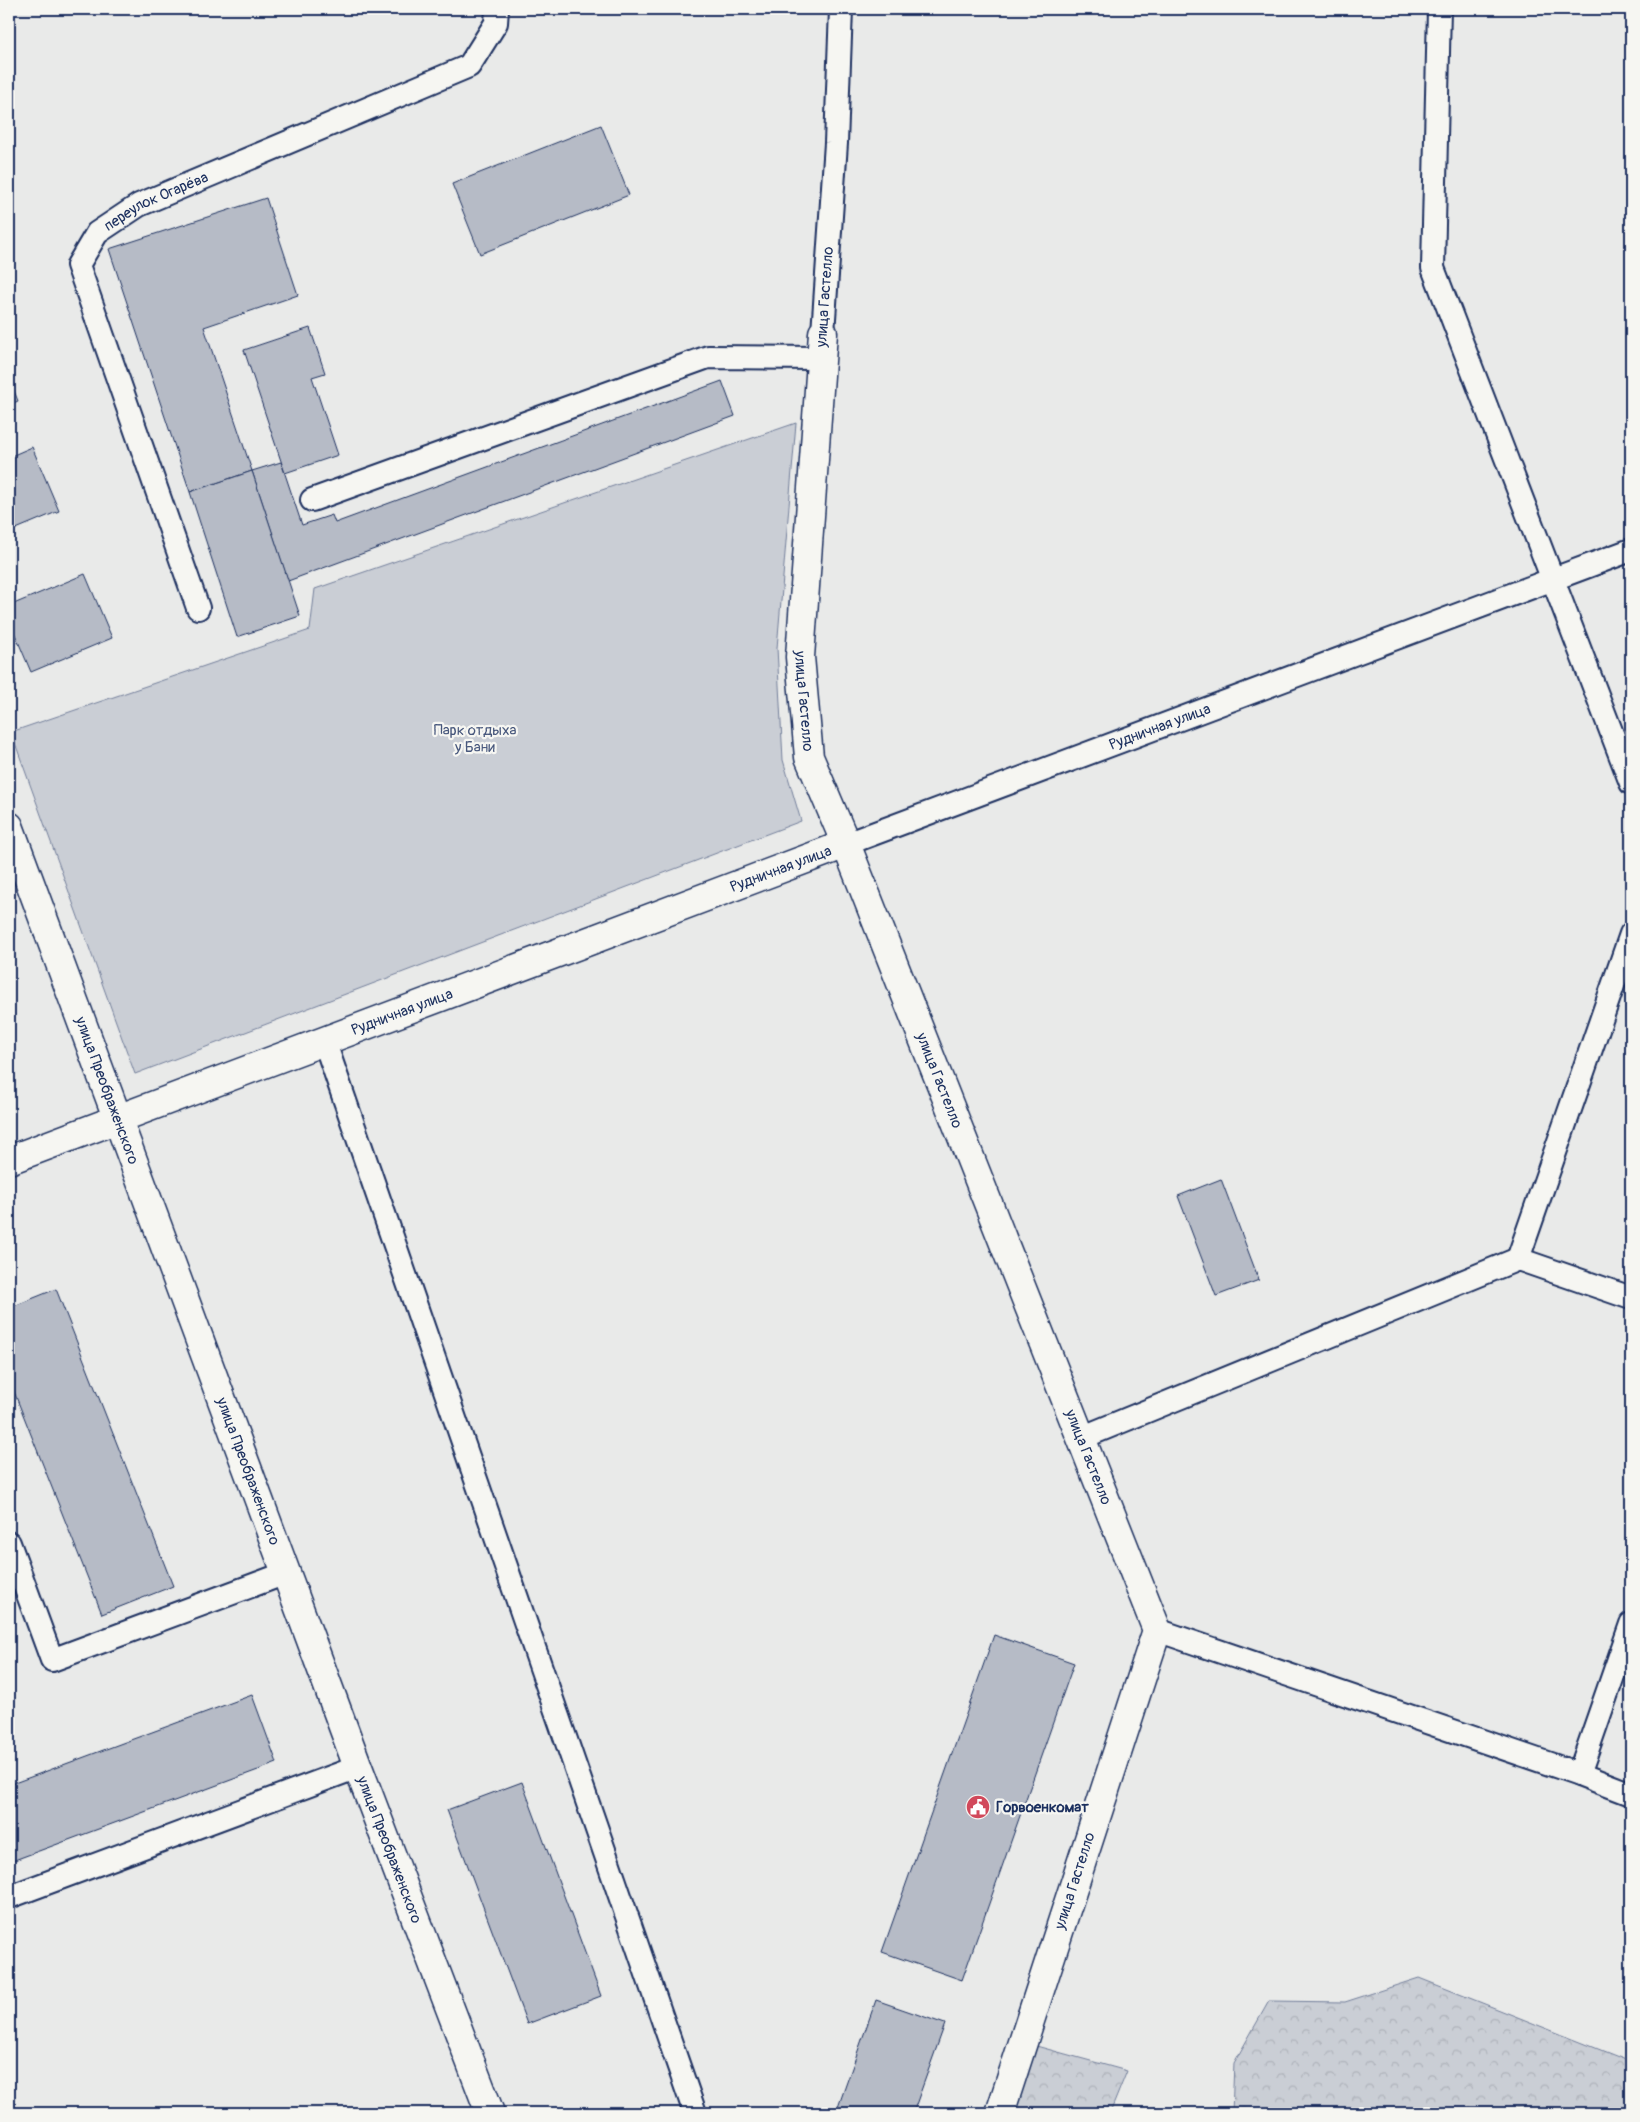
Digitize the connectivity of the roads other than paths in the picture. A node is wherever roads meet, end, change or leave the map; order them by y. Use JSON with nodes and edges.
{"nodes":[{"id":1,"x":497,"y":9,"type":"edge"},
{"id":2,"x":842,"y":9,"type":"edge"},
{"id":3,"x":1439,"y":9,"type":"edge"},
{"id":4,"x":822,"y":346,"type":"junction"},
{"id":5,"x":312,"y":500,"type":"dead end"},
{"id":6,"x":1631,"y":550,"type":"edge"},
{"id":7,"x":1553,"y":579,"type":"junction"},
{"id":8,"x":198,"y":608,"type":"dead end"},
{"id":9,"x":1631,"y":783,"type":"edge"},
{"id":10,"x":9,"y":826,"type":"edge"},
{"id":11,"x":846,"y":844,"type":"junction"},
{"id":12,"x":1631,"y":934,"type":"edge"},
{"id":13,"x":324,"y":1040,"type":"junction"},
{"id":14,"x":118,"y":1118,"type":"junction"},
{"id":15,"x":9,"y":1160,"type":"edge"},
{"id":16,"x":1518,"y":1260,"type":"junction"},
{"id":17,"x":1631,"y":1298,"type":"edge"},
{"id":18,"x":1081,"y":1438,"type":"junction"},
{"id":19,"x":9,"y":1543,"type":"edge"},
{"id":20,"x":286,"y":1573,"type":"junction"},
{"id":21,"x":1631,"y":1624,"type":"edge"},
{"id":22,"x":1157,"y":1630,"type":"junction"},
{"id":23,"x":358,"y":1767,"type":"junction"},
{"id":24,"x":1579,"y":1774,"type":"junction"},
{"id":25,"x":1631,"y":1794,"type":"edge"},
{"id":26,"x":9,"y":1897,"type":"edge"},
{"id":27,"x":490,"y":2113,"type":"edge"},
{"id":28,"x":694,"y":2113,"type":"edge"},
{"id":29,"x":1000,"y":2113,"type":"edge"}],
"edges":[{"from":1,"to":8,"type":"lane","name":"переулок Огарёва"},
{"from":2,"to":4,"type":"lane","name":"улица Гастелло"},
{"from":3,"to":7,"type":"lane"},
{"from":4,"to":5,"type":"lane"},
{"from":4,"to":11,"type":"street","name":"улица Гастелло"},
{"from":6,"to":7,"type":"lane","name":"Рудничная улица"},
{"from":7,"to":9,"type":"lane"},
{"from":7,"to":11,"type":"lane","name":"Рудничная улица"},
{"from":10,"to":14,"type":"street","name":"улица Преображенского"},
{"from":11,"to":13,"type":"street","name":"Рудничная улица"},
{"from":11,"to":18,"type":"street","name":"улица Гастелло"},
{"from":12,"to":16,"type":"lane"},
{"from":13,"to":14,"type":"street","name":"Рудничная улица"},
{"from":13,"to":28,"type":"lane"},
{"from":14,"to":15,"type":"street","name":"Рудничная улица"},
{"from":14,"to":20,"type":"street","name":"улица Преображенского"},
{"from":16,"to":17,"type":"lane"},
{"from":16,"to":18,"type":"lane"},
{"from":18,"to":22,"type":"street","name":"улица Гастелло"},
{"from":19,"to":20,"type":"lane"},
{"from":20,"to":23,"type":"street","name":"улица Преображенского"},
{"from":21,"to":24,"type":"lane"},
{"from":22,"to":24,"type":"lane"},
{"from":22,"to":29,"type":"street","name":"улица Гастелло"},
{"from":23,"to":26,"type":"lane"},
{"from":23,"to":27,"type":"street","name":"улица Преображенского"},
{"from":24,"to":25,"type":"lane"}]}
